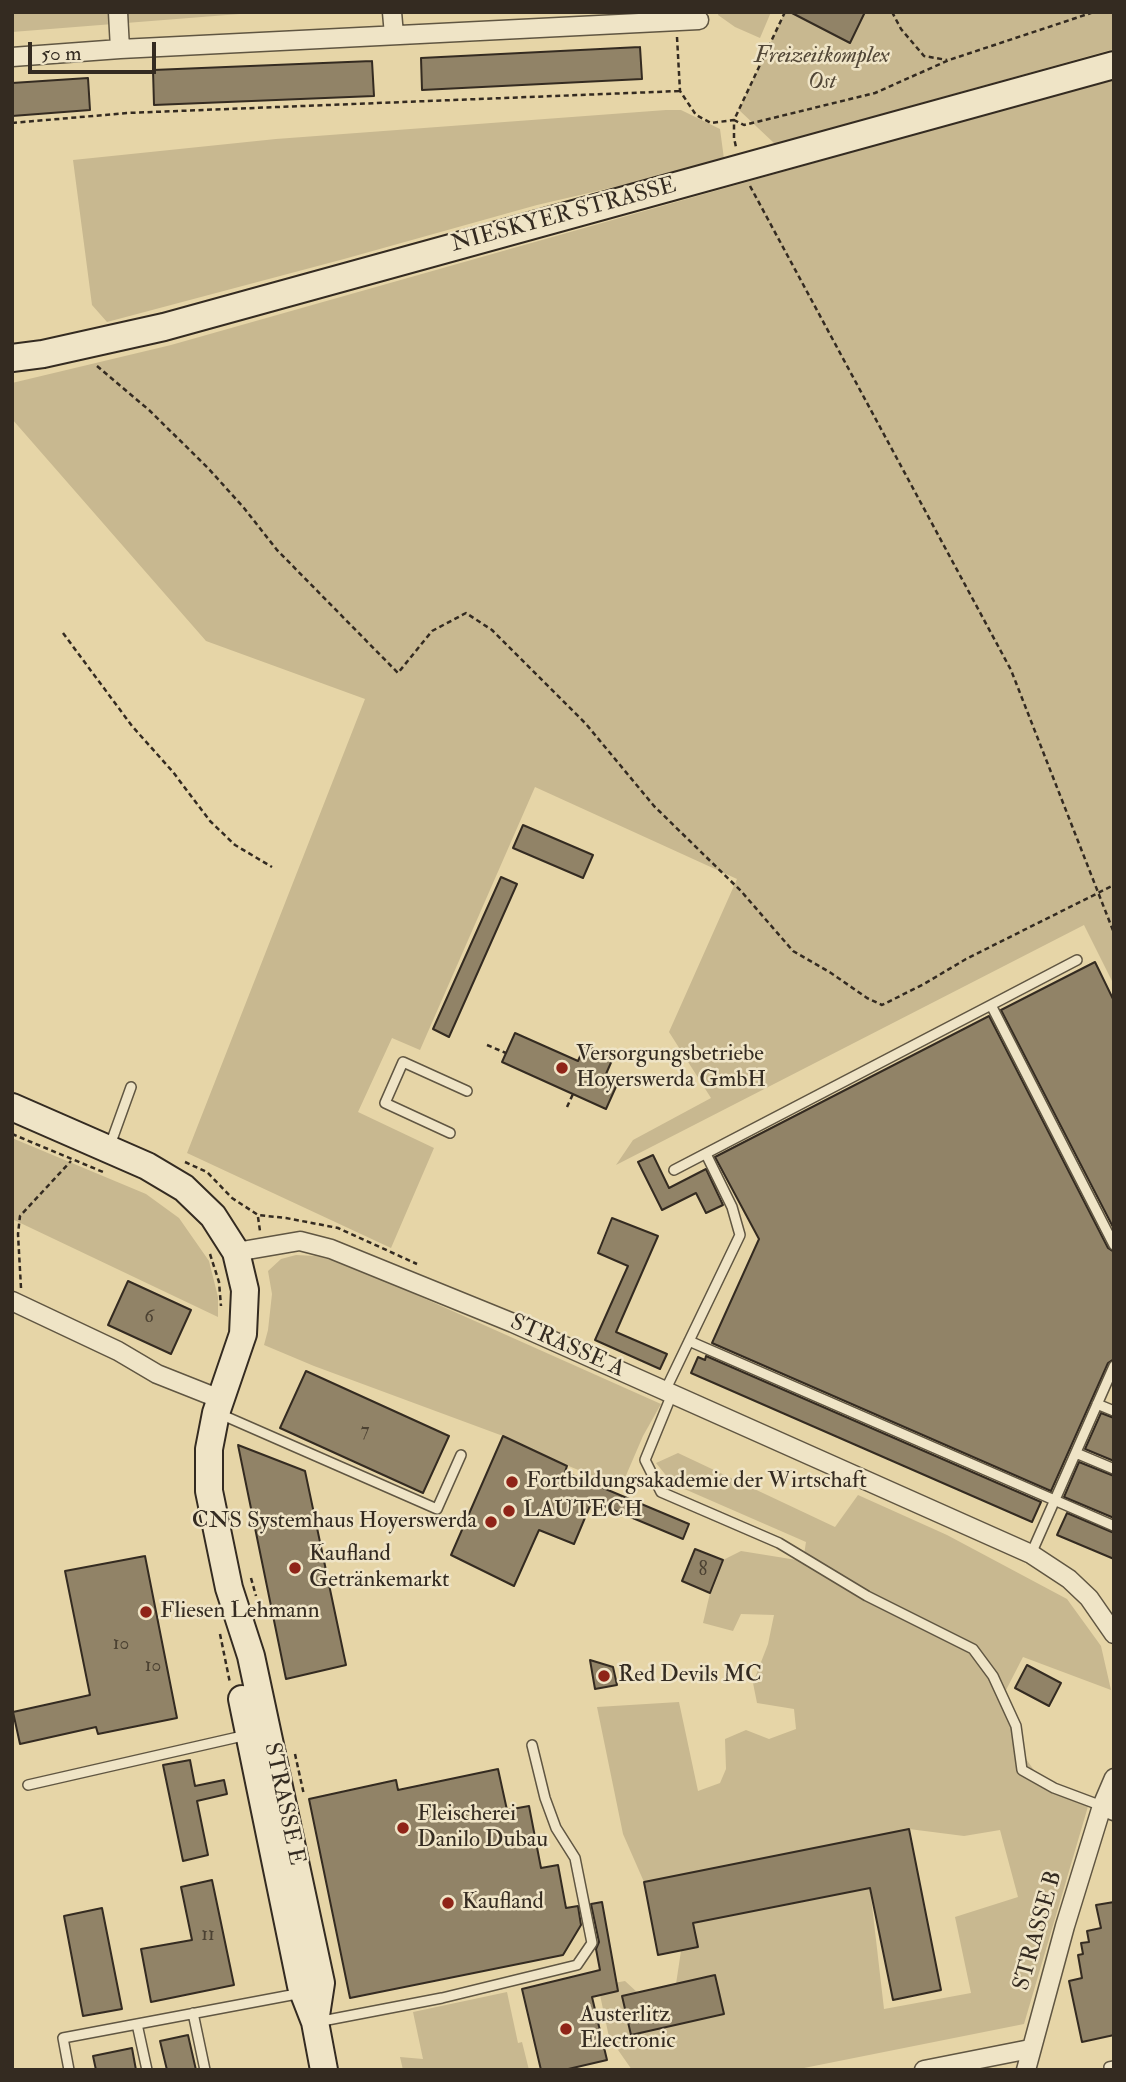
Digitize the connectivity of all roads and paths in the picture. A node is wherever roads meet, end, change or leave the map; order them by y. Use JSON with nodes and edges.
{"nodes":[{"id":1,"x":118,"y":12,"type":"edge"},
{"id":2,"x":392,"y":12,"type":"edge"},
{"id":3,"x":786,"y":12,"type":"edge"},
{"id":4,"x":892,"y":12,"type":"edge"},
{"id":5,"x":1094,"y":12,"type":"edge"},
{"id":6,"x":699,"y":20,"type":"dead end"},
{"id":7,"x":677,"y":21,"type":"junction"},
{"id":8,"x":394,"y":36,"type":"junction"},
{"id":9,"x":120,"y":49,"type":"junction"},
{"id":10,"x":12,"y":57,"type":"edge"},
{"id":11,"x":949,"y":60,"type":"junction"},
{"id":12,"x":1114,"y":65,"type":"edge"},
{"id":13,"x":680,"y":91,"type":"junction"},
{"id":14,"x":734,"y":120,"type":"junction"},
{"id":15,"x":12,"y":123,"type":"edge"},
{"id":16,"x":742,"y":167,"type":"junction"},
{"id":17,"x":83,"y":345,"type":"junction"},
{"id":18,"x":12,"y":358,"type":"edge"},
{"id":19,"x":63,"y":633,"type":"dead end"},
{"id":20,"x":272,"y":867,"type":"dead end"},
{"id":21,"x":1114,"y":885,"type":"edge"},
{"id":22,"x":1097,"y":893,"type":"junction"},
{"id":23,"x":1114,"y":933,"type":"edge"},
{"id":24,"x":1077,"y":960,"type":"dead end"},
{"id":25,"x":991,"y":1005,"type":"junction"},
{"id":26,"x":487,"y":1045,"type":"dead end"},
{"id":27,"x":506,"y":1053,"type":"dead end"},
{"id":28,"x":131,"y":1087,"type":"dead end"},
{"id":29,"x":467,"y":1091,"type":"dead end"},
{"id":30,"x":573,"y":1094,"type":"dead end"},
{"id":31,"x":12,"y":1107,"type":"edge"},
{"id":32,"x":568,"y":1107,"type":"dead end"},
{"id":33,"x":450,"y":1133,"type":"dead end"},
{"id":34,"x":99,"y":1145,"type":"junction"},
{"id":35,"x":706,"y":1154,"type":"junction"},
{"id":36,"x":674,"y":1170,"type":"dead end"},
{"id":37,"x":258,"y":1215,"type":"dead end"},
{"id":38,"x":1114,"y":1245,"type":"edge"},
{"id":39,"x":249,"y":1249,"type":"junction"},
{"id":40,"x":17,"y":1303,"type":"edge"},
{"id":41,"x":689,"y":1340,"type":"junction"},
{"id":42,"x":1114,"y":1366,"type":"edge"},
{"id":43,"x":668,"y":1392,"type":"junction"},
{"id":44,"x":1097,"y":1404,"type":"junction"},
{"id":45,"x":218,"y":1406,"type":"junction"},
{"id":46,"x":1114,"y":1411,"type":"edge"},
{"id":47,"x":1076,"y":1453,"type":"junction"},
{"id":48,"x":461,"y":1455,"type":"dead end"},
{"id":49,"x":1114,"y":1469,"type":"edge"},
{"id":50,"x":1055,"y":1500,"type":"junction"},
{"id":51,"x":1114,"y":1526,"type":"edge"},
{"id":52,"x":1031,"y":1554,"type":"junction"},
{"id":53,"x":239,"y":1581,"type":"junction"},
{"id":54,"x":259,"y":1606,"type":"dead end"},
{"id":55,"x":1114,"y":1634,"type":"edge"},
{"id":56,"x":248,"y":1734,"type":"junction"},
{"id":57,"x":532,"y":1745,"type":"dead end"},
{"id":58,"x":291,"y":1746,"type":"dead end"},
{"id":59,"x":1114,"y":1778,"type":"edge"},
{"id":60,"x":28,"y":1785,"type":"dead end"},
{"id":61,"x":303,"y":1802,"type":"dead end"},
{"id":62,"x":1108,"y":1808,"type":"edge"},
{"id":63,"x":304,"y":1993,"type":"junction"},
{"id":64,"x":193,"y":2013,"type":"junction"},
{"id":65,"x":315,"y":2022,"type":"junction"},
{"id":66,"x":137,"y":2024,"type":"junction"},
{"id":67,"x":1030,"y":2049,"type":"junction"},
{"id":68,"x":69,"y":2070,"type":"edge"},
{"id":69,"x":147,"y":2070,"type":"edge"},
{"id":70,"x":205,"y":2070,"type":"edge"},
{"id":71,"x":324,"y":2070,"type":"edge"},
{"id":72,"x":924,"y":2070,"type":"edge"},
{"id":73,"x":1026,"y":2070,"type":"edge"}],
"edges":[{"from":1,"to":9,"type":"street"},
{"from":2,"to":8,"type":"street"},
{"from":3,"to":14,"type":"path"},
{"from":4,"to":11,"type":"path"},
{"from":5,"to":11,"type":"path"},
{"from":6,"to":7,"type":"street"},
{"from":7,"to":8,"type":"street"},
{"from":7,"to":13,"type":"path"},
{"from":8,"to":9,"type":"street"},
{"from":9,"to":10,"type":"street"},
{"from":11,"to":14,"type":"path"},
{"from":12,"to":16,"type":"street","name":"NIESKYER STRASSE"},
{"from":13,"to":14,"type":"path"},
{"from":13,"to":15,"type":"path"},
{"from":14,"to":16,"type":"path"},
{"from":16,"to":17,"type":"street","name":"NIESKYER STRASSE"},
{"from":16,"to":22,"type":"path"},
{"from":17,"to":18,"type":"street","name":"NIESKYER STRASSE"},
{"from":17,"to":22,"type":"path"},
{"from":19,"to":20,"type":"path"},
{"from":21,"to":22,"type":"path"},
{"from":22,"to":23,"type":"path"},
{"from":24,"to":25,"type":"lane"},
{"from":25,"to":35,"type":"lane"},
{"from":25,"to":38,"type":"lane"},
{"from":26,"to":27,"type":"path"},
{"from":28,"to":34,"type":"lane"},
{"from":29,"to":33,"type":"lane"},
{"from":30,"to":32,"type":"path"},
{"from":31,"to":34,"type":"street"},
{"from":34,"to":39,"type":"street"},
{"from":34,"to":40,"type":"path"},
{"from":35,"to":36,"type":"lane"},
{"from":35,"to":41,"type":"lane"},
{"from":37,"to":39,"type":"path"},
{"from":39,"to":43,"type":"street","name":"STRASSE A"},
{"from":39,"to":45,"type":"street","name":"STRASSE E"},
{"from":40,"to":45,"type":"street"},
{"from":41,"to":43,"type":"lane"},
{"from":41,"to":50,"type":"lane"},
{"from":42,"to":44,"type":"lane"},
{"from":43,"to":52,"type":"street","name":"STRASSE A"},
{"from":43,"to":62,"type":"lane"},
{"from":44,"to":46,"type":"lane"},
{"from":44,"to":47,"type":"lane"},
{"from":45,"to":48,"type":"lane"},
{"from":45,"to":53,"type":"street","name":"STRASSE E"},
{"from":47,"to":49,"type":"lane"},
{"from":47,"to":50,"type":"lane"},
{"from":50,"to":51,"type":"lane"},
{"from":50,"to":52,"type":"lane"},
{"from":52,"to":55,"type":"street","name":"STRASSE A"},
{"from":53,"to":54,"type":"path"},
{"from":53,"to":56,"type":"street","name":"STRASSE E"},
{"from":53,"to":65,"type":"street","name":"STRASSE E"},
{"from":56,"to":60,"type":"lane"},
{"from":56,"to":63,"type":"street","name":"STRASSE E"},
{"from":57,"to":65,"type":"lane"},
{"from":58,"to":61,"type":"path"},
{"from":59,"to":62,"type":"street"},
{"from":62,"to":67,"type":"street","name":"STRASSE B"},
{"from":63,"to":64,"type":"lane"},
{"from":63,"to":65,"type":"street","name":"STRASSE E"},
{"from":64,"to":66,"type":"lane"},
{"from":64,"to":70,"type":"lane"},
{"from":65,"to":71,"type":"street","name":"STRASSE E"},
{"from":66,"to":68,"type":"lane"},
{"from":66,"to":69,"type":"lane"},
{"from":67,"to":72,"type":"street"},
{"from":67,"to":73,"type":"street","name":"STRASSE B"}]}
